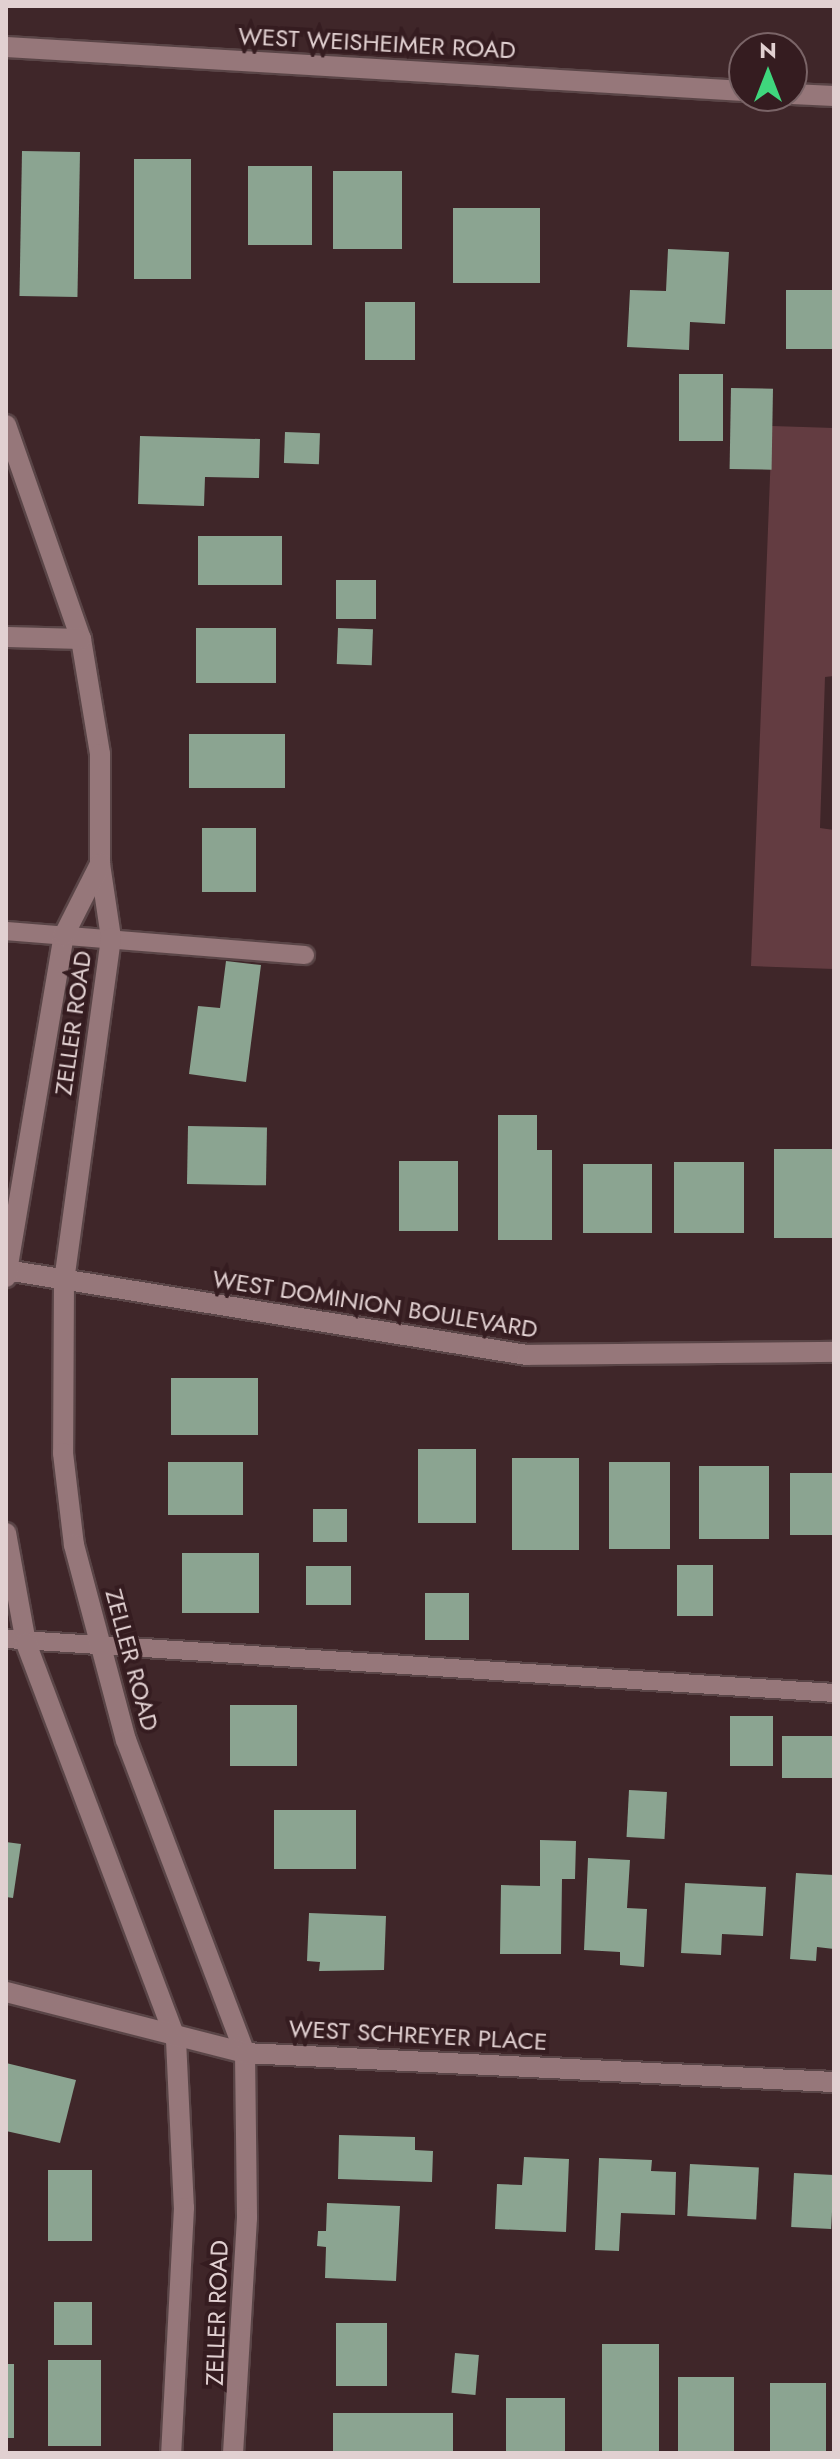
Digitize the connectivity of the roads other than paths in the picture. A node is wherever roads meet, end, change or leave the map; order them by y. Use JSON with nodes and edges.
{"nodes":[{"id":1,"x":6,"y":47,"type":"edge"},
{"id":2,"x":728,"y":90,"type":"edge"},
{"id":3,"x":808,"y":95,"type":"edge"},
{"id":4,"x":834,"y":96,"type":"edge"},
{"id":5,"x":6,"y":425,"type":"edge"},
{"id":6,"x":6,"y":637,"type":"edge"},
{"id":7,"x":81,"y":639,"type":"junction"},
{"id":8,"x":100,"y":864,"type":"junction"},
{"id":9,"x":6,"y":931,"type":"edge"},
{"id":10,"x":64,"y":935,"type":"junction"},
{"id":11,"x":111,"y":938,"type":"junction"},
{"id":12,"x":305,"y":955,"type":"dead end"},
{"id":13,"x":6,"y":1270,"type":"edge"},
{"id":14,"x":6,"y":1277,"type":"edge"},
{"id":15,"x":64,"y":1280,"type":"junction"},
{"id":16,"x":834,"y":1352,"type":"edge"},
{"id":17,"x":6,"y":1533,"type":"edge"},
{"id":18,"x":16,"y":1641,"type":"edge"},
{"id":19,"x":100,"y":1648,"type":"junction"},
{"id":20,"x":834,"y":1693,"type":"edge"},
{"id":21,"x":6,"y":1992,"type":"edge"},
{"id":22,"x":176,"y":2040,"type":"junction"},
{"id":23,"x":245,"y":2053,"type":"junction"},
{"id":24,"x":834,"y":2082,"type":"edge"},
{"id":25,"x":171,"y":2453,"type":"edge"},
{"id":26,"x":233,"y":2453,"type":"edge"}],
"edges":[{"from":1,"to":2,"type":"street","name":"WEST WEISHEIMER ROAD"},
{"from":3,"to":4,"type":"street"},
{"from":5,"to":7,"type":"street","name":"ZELLER ROAD"},
{"from":6,"to":7,"type":"street"},
{"from":7,"to":8,"type":"street","name":"ZELLER ROAD"},
{"from":8,"to":10,"type":"street","name":"ZELLER ROAD"},
{"from":8,"to":11,"type":"street","name":"ZELLER ROAD"},
{"from":9,"to":10,"type":"lane"},
{"from":10,"to":11,"type":"lane"},
{"from":10,"to":13,"type":"street","name":"ZELLER ROAD"},
{"from":11,"to":12,"type":"lane"},
{"from":11,"to":15,"type":"street","name":"ZELLER ROAD"},
{"from":13,"to":14,"type":"street","name":"ZELLER ROAD"},
{"from":13,"to":15,"type":"street","name":"WEST DOMINION BOULEVARD"},
{"from":15,"to":16,"type":"street","name":"WEST DOMINION BOULEVARD"},
{"from":15,"to":19,"type":"street","name":"ZELLER ROAD"},
{"from":17,"to":18,"type":"street","name":"ZELLER ROAD"},
{"from":18,"to":19,"type":"lane"},
{"from":18,"to":22,"type":"street","name":"ZELLER ROAD"},
{"from":19,"to":20,"type":"lane"},
{"from":19,"to":23,"type":"street","name":"ZELLER ROAD"},
{"from":21,"to":22,"type":"street","name":"WEST SCHREYER PLACE"},
{"from":22,"to":23,"type":"street","name":"WEST SCHREYER PLACE"},
{"from":22,"to":25,"type":"street","name":"ZELLER ROAD"},
{"from":23,"to":24,"type":"street","name":"WEST SCHREYER PLACE"},
{"from":23,"to":26,"type":"street","name":"ZELLER ROAD"}]}
